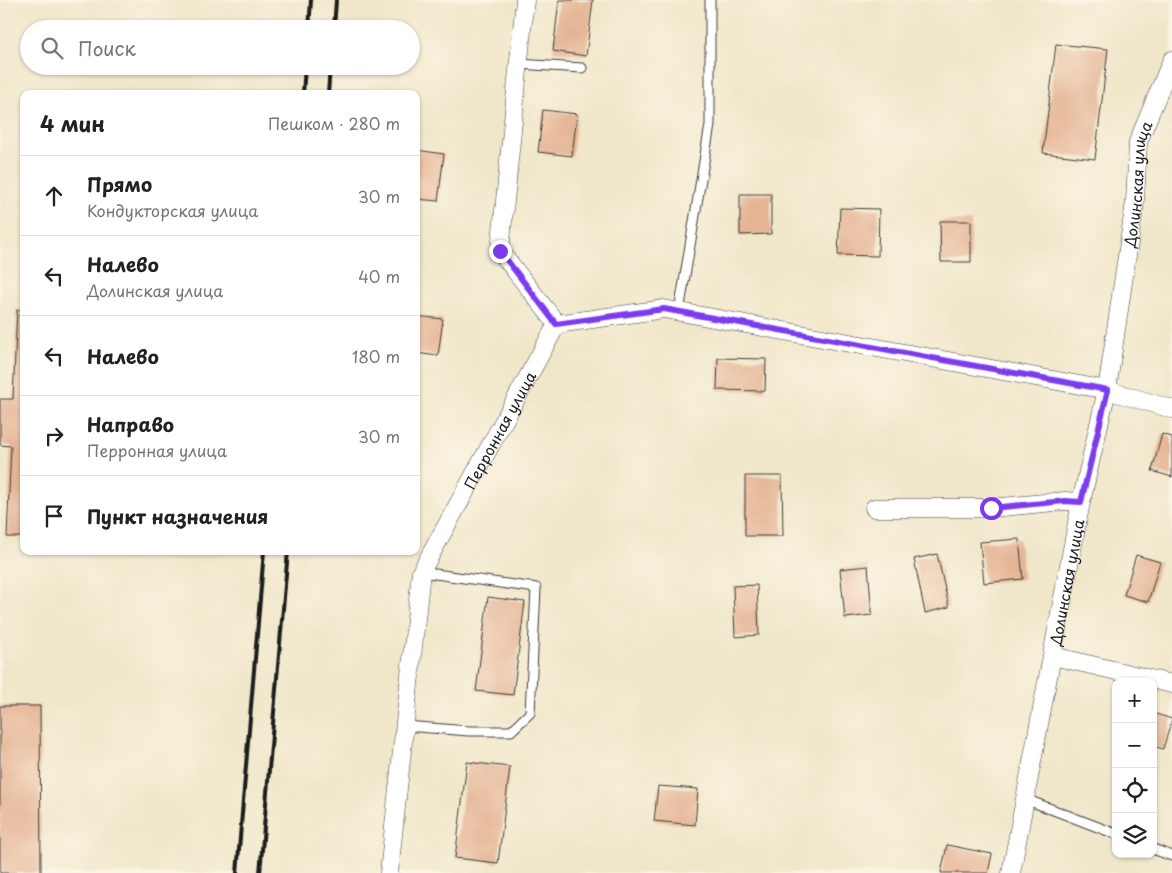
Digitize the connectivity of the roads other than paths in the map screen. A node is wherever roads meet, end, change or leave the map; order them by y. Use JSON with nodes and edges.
{"nodes":[{"id":1,"x":525,"y":0,"type":"edge"},
{"id":2,"x":710,"y":0,"type":"edge"},
{"id":3,"x":1172,"y":60,"type":"edge"},
{"id":4,"x":518,"y":64,"type":"junction"},
{"id":5,"x":582,"y":68,"type":"dead end"},
{"id":6,"x":680,"y":312,"type":"junction"},
{"id":7,"x":556,"y":324,"type":"junction"},
{"id":8,"x":1108,"y":390,"type":"junction"},
{"id":9,"x":1172,"y":409,"type":"edge"},
{"id":10,"x":1081,"y":502,"type":"junction"},
{"id":11,"x":874,"y":508,"type":"dead end"},
{"id":12,"x":421,"y":572,"type":"junction"},
{"id":13,"x":1052,"y":656,"type":"junction"},
{"id":14,"x":1172,"y":684,"type":"edge"},
{"id":15,"x":405,"y":726,"type":"junction"},
{"id":16,"x":1025,"y":799,"type":"junction"},
{"id":17,"x":1112,"y":832,"type":"edge"},
{"id":18,"x":1157,"y":850,"type":"edge"},
{"id":19,"x":1172,"y":856,"type":"edge"},
{"id":20,"x":389,"y":873,"type":"edge"},
{"id":21,"x":1011,"y":873,"type":"edge"}],
"edges":[{"from":1,"to":4,"type":"street"},
{"from":2,"to":6,"type":"lane"},
{"from":3,"to":8,"type":"street","name":"Долинская улица"},
{"from":4,"to":5,"type":"lane"},
{"from":4,"to":7,"type":"street"},
{"from":6,"to":7,"type":"street"},
{"from":6,"to":8,"type":"street"},
{"from":7,"to":12,"type":"street","name":"Перронная улица"},
{"from":8,"to":9,"type":"street"},
{"from":8,"to":10,"type":"street","name":"Долинская улица"},
{"from":10,"to":11,"type":"street"},
{"from":10,"to":13,"type":"street","name":"Долинская улица"},
{"from":12,"to":15,"type":"street","name":"Перронная улица"},
{"from":12,"to":15,"type":"lane"},
{"from":13,"to":14,"type":"street"},
{"from":13,"to":16,"type":"street","name":"Долинская улица"},
{"from":15,"to":20,"type":"street","name":"Перронная улица"},
{"from":16,"to":17,"type":"lane"},
{"from":16,"to":21,"type":"street","name":"Долинская улица"},
{"from":18,"to":19,"type":"lane"}]}
